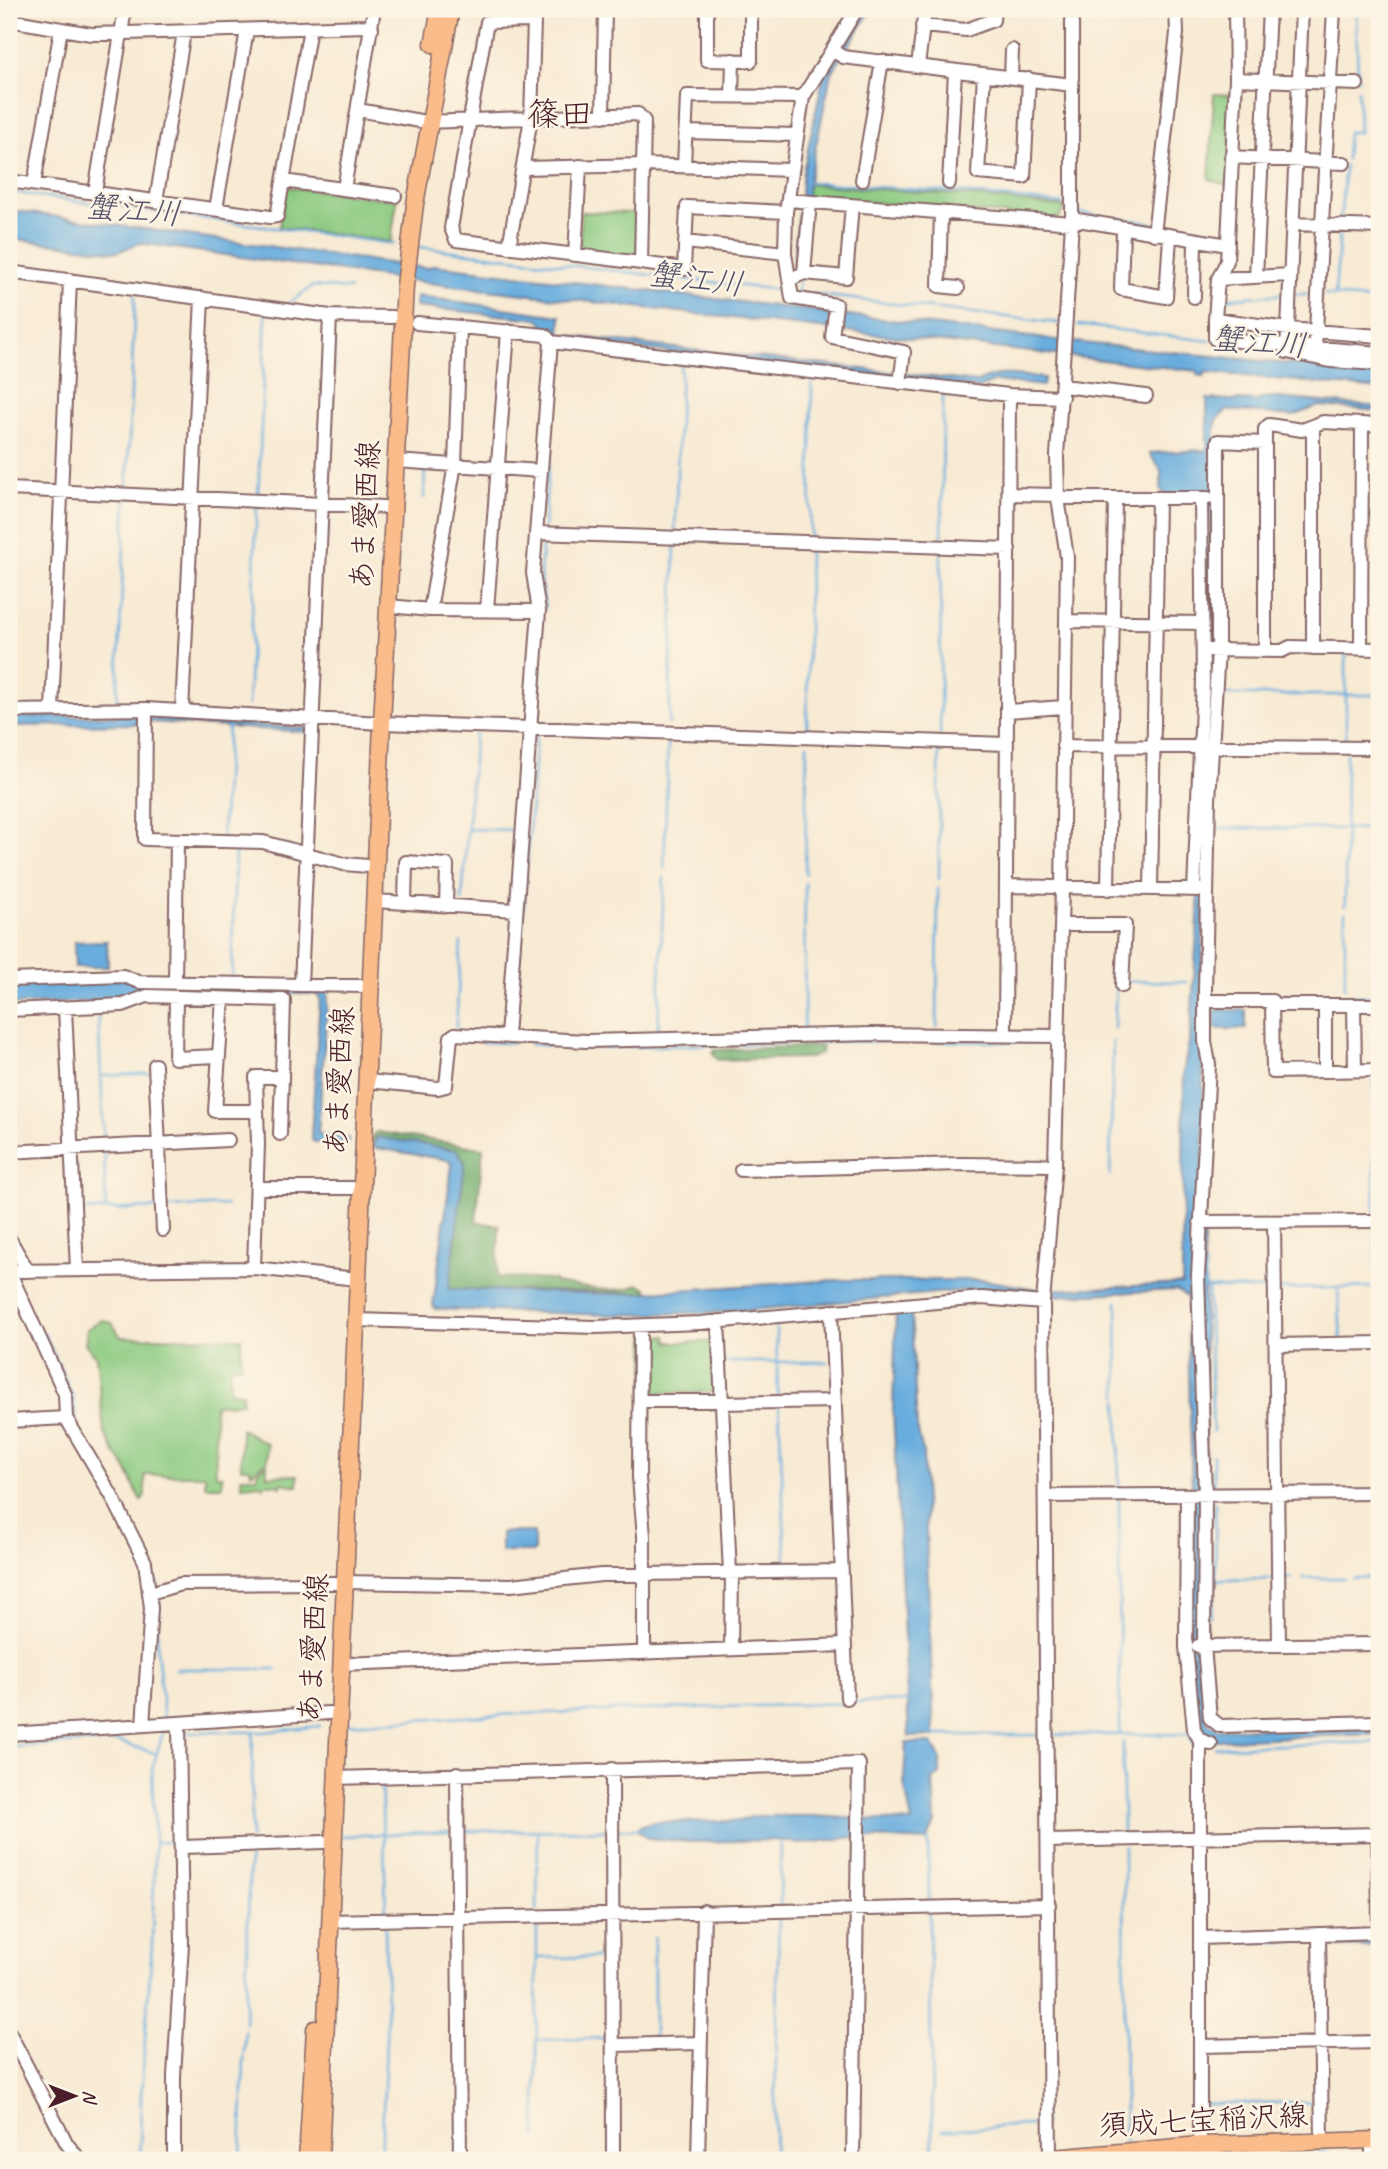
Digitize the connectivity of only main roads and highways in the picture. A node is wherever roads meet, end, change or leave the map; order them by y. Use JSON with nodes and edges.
{"nodes":[{"id":1,"x":440,"y":9,"type":"edge"},
{"id":2,"x":451,"y":9,"type":"edge"},
{"id":3,"x":425,"y":122,"type":"junction"},
{"id":4,"x":400,"y":285,"type":"junction"},
{"id":5,"x":378,"y":722,"type":"junction"},
{"id":6,"x":353,"y":1278,"type":"junction"},
{"id":7,"x":340,"y":1583,"type":"junction"},
{"id":8,"x":1375,"y":2140,"type":"edge"},
{"id":9,"x":1206,"y":2150,"type":"edge"},
{"id":10,"x":1154,"y":2154,"type":"edge"},
{"id":11,"x":1044,"y":2159,"type":"edge"},
{"id":12,"x":307,"y":2160,"type":"edge"},
{"id":13,"x":320,"y":2160,"type":"edge"}],
"edges":[{"from":1,"to":3,"type":"main road","name":"あま愛西線"},
{"from":2,"to":3,"type":"main road","name":"あま愛西線"},
{"from":3,"to":4,"type":"main road","name":"あま愛西線"},
{"from":4,"to":5,"type":"main road","name":"あま愛西線"},
{"from":4,"to":5,"type":"main road","name":"あま愛西線"},
{"from":5,"to":6,"type":"main road","name":"あま愛西線"},
{"from":5,"to":6,"type":"main road","name":"あま愛西線"},
{"from":6,"to":7,"type":"main road","name":"あま愛西線"},
{"from":6,"to":7,"type":"main road","name":"あま愛西線"},
{"from":7,"to":12,"type":"main road","name":"あま愛西線"},
{"from":7,"to":13,"type":"main road","name":"あま愛西線"},
{"from":8,"to":9,"type":"main road","name":"須成七宝稲沢線"},
{"from":9,"to":10,"type":"main road","name":"須成七宝稲沢線"},
{"from":10,"to":11,"type":"main road","name":"須成七宝稲沢線"}]}
